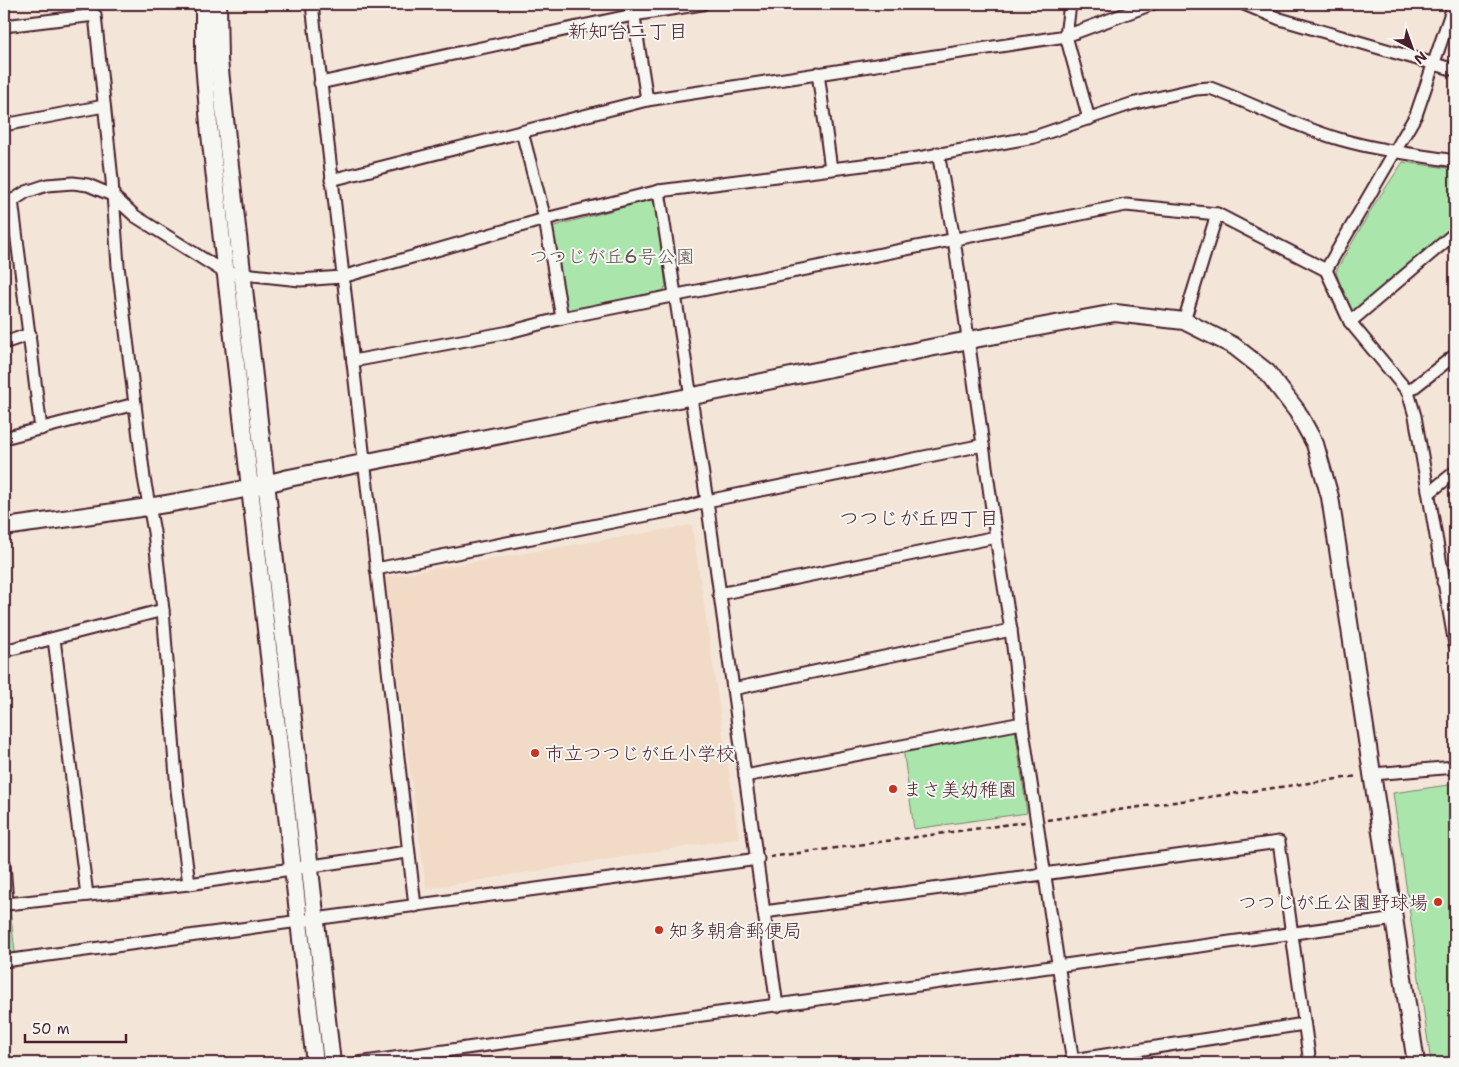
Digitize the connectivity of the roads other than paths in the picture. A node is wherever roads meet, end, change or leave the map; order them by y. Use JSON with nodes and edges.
{"nodes":[{"id":1,"x":204,"y":4,"type":"edge"},
{"id":2,"x":218,"y":4,"type":"edge"},
{"id":3,"x":312,"y":4,"type":"edge"},
{"id":4,"x":702,"y":4,"type":"edge"},
{"id":5,"x":1070,"y":4,"type":"edge"},
{"id":6,"x":1150,"y":4,"type":"edge"},
{"id":7,"x":1244,"y":4,"type":"edge"},
{"id":8,"x":1454,"y":4,"type":"edge"},
{"id":9,"x":633,"y":9,"type":"edge"},
{"id":10,"x":4,"y":26,"type":"edge"},
{"id":11,"x":1066,"y":36,"type":"junction"},
{"id":12,"x":1434,"y":63,"type":"junction"},
{"id":13,"x":1455,"y":70,"type":"edge"},
{"id":14,"x":818,"y":73,"type":"junction"},
{"id":15,"x":320,"y":83,"type":"junction"},
{"id":16,"x":647,"y":100,"type":"junction"},
{"id":17,"x":104,"y":106,"type":"junction"},
{"id":18,"x":1089,"y":119,"type":"junction"},
{"id":19,"x":4,"y":125,"type":"edge"},
{"id":20,"x":522,"y":132,"type":"junction"},
{"id":21,"x":1396,"y":152,"type":"junction"},
{"id":22,"x":938,"y":153,"type":"junction"},
{"id":23,"x":1455,"y":161,"type":"edge"},
{"id":24,"x":831,"y":169,"type":"junction"},
{"id":25,"x":331,"y":180,"type":"junction"},
{"id":26,"x":659,"y":191,"type":"junction"},
{"id":27,"x":112,"y":195,"type":"junction"},
{"id":28,"x":8,"y":203,"type":"edge"},
{"id":29,"x":1216,"y":214,"type":"junction"},
{"id":30,"x":544,"y":219,"type":"junction"},
{"id":31,"x":1455,"y":234,"type":"edge"},
{"id":32,"x":954,"y":239,"type":"junction"},
{"id":33,"x":1326,"y":270,"type":"junction"},
{"id":34,"x":224,"y":272,"type":"junction"},
{"id":35,"x":242,"y":273,"type":"junction"},
{"id":36,"x":342,"y":277,"type":"junction"},
{"id":37,"x":676,"y":295,"type":"junction"},
{"id":38,"x":562,"y":318,"type":"junction"},
{"id":39,"x":1184,"y":321,"type":"junction"},
{"id":40,"x":1350,"y":322,"type":"junction"},
{"id":41,"x":30,"y":334,"type":"junction"},
{"id":42,"x":969,"y":340,"type":"junction"},
{"id":43,"x":4,"y":343,"type":"edge"},
{"id":44,"x":1455,"y":355,"type":"edge"},
{"id":45,"x":352,"y":361,"type":"junction"},
{"id":46,"x":1408,"y":392,"type":"junction"},
{"id":47,"x":691,"y":397,"type":"junction"},
{"id":48,"x":135,"y":404,"type":"junction"},
{"id":49,"x":40,"y":429,"type":"junction"},
{"id":50,"x":4,"y":438,"type":"edge"},
{"id":51,"x":983,"y":446,"type":"junction"},
{"id":52,"x":364,"y":464,"type":"junction"},
{"id":53,"x":1455,"y":472,"type":"edge"},
{"id":54,"x":258,"y":486,"type":"junction"},
{"id":55,"x":1429,"y":494,"type":"junction"},
{"id":56,"x":707,"y":501,"type":"junction"},
{"id":57,"x":149,"y":506,"type":"junction"},
{"id":58,"x":4,"y":527,"type":"edge"},
{"id":59,"x":996,"y":537,"type":"junction"},
{"id":60,"x":376,"y":569,"type":"junction"},
{"id":61,"x":1455,"y":578,"type":"edge"},
{"id":62,"x":1443,"y":582,"type":"junction"},
{"id":63,"x":719,"y":594,"type":"junction"},
{"id":64,"x":163,"y":610,"type":"junction"},
{"id":65,"x":1011,"y":630,"type":"junction"},
{"id":66,"x":54,"y":639,"type":"junction"},
{"id":67,"x":1455,"y":645,"type":"edge"},
{"id":68,"x":4,"y":650,"type":"edge"},
{"id":69,"x":733,"y":689,"type":"junction"},
{"id":70,"x":1022,"y":723,"type":"junction"},
{"id":71,"x":1455,"y":767,"type":"edge"},
{"id":72,"x":1365,"y":775,"type":"junction"},
{"id":73,"x":745,"y":776,"type":"junction"},
{"id":74,"x":408,"y":852,"type":"junction"},
{"id":75,"x":758,"y":859,"type":"junction"},
{"id":76,"x":4,"y":863,"type":"edge"},
{"id":77,"x":309,"y":866,"type":"junction"},
{"id":78,"x":292,"y":869,"type":"junction"},
{"id":79,"x":1045,"y":873,"type":"junction"},
{"id":80,"x":189,"y":884,"type":"junction"},
{"id":81,"x":87,"y":895,"type":"junction"},
{"id":82,"x":414,"y":906,"type":"junction"},
{"id":83,"x":764,"y":912,"type":"junction"},
{"id":84,"x":315,"y":919,"type":"junction"},
{"id":85,"x":1395,"y":919,"type":"junction"},
{"id":86,"x":298,"y":922,"type":"junction"},
{"id":87,"x":1291,"y":934,"type":"junction"},
{"id":88,"x":4,"y":961,"type":"edge"},
{"id":89,"x":1059,"y":966,"type":"junction"},
{"id":90,"x":777,"y":1006,"type":"junction"},
{"id":91,"x":1304,"y":1024,"type":"junction"},
{"id":92,"x":1073,"y":1062,"type":"edge"},
{"id":93,"x":315,"y":1063,"type":"edge"},
{"id":94,"x":332,"y":1063,"type":"edge"},
{"id":95,"x":358,"y":1063,"type":"edge"},
{"id":96,"x":1310,"y":1063,"type":"edge"},
{"id":97,"x":1416,"y":1063,"type":"edge"}],
"edges":[{"from":1,"to":34,"type":"street"},
{"from":2,"to":35,"type":"street"},
{"from":3,"to":15,"type":"street"},
{"from":4,"to":9,"type":"street"},
{"from":5,"to":11,"type":"street"},
{"from":6,"to":11,"type":"street"},
{"from":7,"to":12,"type":"street"},
{"from":8,"to":12,"type":"street"},
{"from":9,"to":15,"type":"street"},
{"from":9,"to":16,"type":"street"},
{"from":10,"to":17,"type":"street"},
{"from":11,"to":14,"type":"street"},
{"from":11,"to":18,"type":"street"},
{"from":12,"to":13,"type":"street"},
{"from":12,"to":21,"type":"street"},
{"from":14,"to":16,"type":"street"},
{"from":14,"to":24,"type":"street"},
{"from":15,"to":25,"type":"street"},
{"from":16,"to":20,"type":"street"},
{"from":17,"to":19,"type":"street"},
{"from":17,"to":27,"type":"street"},
{"from":18,"to":21,"type":"street"},
{"from":18,"to":22,"type":"street"},
{"from":20,"to":25,"type":"street"},
{"from":20,"to":30,"type":"street"},
{"from":21,"to":23,"type":"street"},
{"from":21,"to":33,"type":"street"},
{"from":22,"to":24,"type":"street"},
{"from":22,"to":32,"type":"street"},
{"from":24,"to":26,"type":"street"},
{"from":25,"to":36,"type":"street"},
{"from":26,"to":30,"type":"street"},
{"from":26,"to":37,"type":"street"},
{"from":27,"to":28,"type":"street"},
{"from":27,"to":34,"type":"street"},
{"from":27,"to":48,"type":"street"},
{"from":28,"to":41,"type":"street"},
{"from":29,"to":32,"type":"street"},
{"from":29,"to":33,"type":"street"},
{"from":29,"to":39,"type":"street"},
{"from":30,"to":36,"type":"street"},
{"from":30,"to":38,"type":"street"},
{"from":31,"to":40,"type":"street"},
{"from":32,"to":37,"type":"street"},
{"from":32,"to":42,"type":"street"},
{"from":33,"to":40,"type":"street"},
{"from":34,"to":35,"type":"street"},
{"from":34,"to":54,"type":"street"},
{"from":35,"to":36,"type":"street"},
{"from":35,"to":54,"type":"street"},
{"from":36,"to":45,"type":"street"},
{"from":37,"to":38,"type":"street"},
{"from":37,"to":47,"type":"street"},
{"from":38,"to":45,"type":"street"},
{"from":39,"to":42,"type":"street"},
{"from":39,"to":72,"type":"street"},
{"from":40,"to":46,"type":"street"},
{"from":41,"to":43,"type":"street"},
{"from":41,"to":49,"type":"street"},
{"from":42,"to":47,"type":"street"},
{"from":42,"to":51,"type":"street"},
{"from":44,"to":46,"type":"street"},
{"from":45,"to":52,"type":"street"},
{"from":46,"to":55,"type":"street"},
{"from":47,"to":52,"type":"street"},
{"from":47,"to":56,"type":"street"},
{"from":48,"to":49,"type":"street"},
{"from":48,"to":57,"type":"street"},
{"from":49,"to":50,"type":"street"},
{"from":51,"to":56,"type":"street"},
{"from":51,"to":59,"type":"street"},
{"from":52,"to":54,"type":"street"},
{"from":52,"to":60,"type":"street"},
{"from":53,"to":55,"type":"street"},
{"from":54,"to":57,"type":"street"},
{"from":54,"to":77,"type":"street"},
{"from":54,"to":78,"type":"street"},
{"from":55,"to":62,"type":"street"},
{"from":56,"to":60,"type":"street"},
{"from":56,"to":63,"type":"street"},
{"from":57,"to":58,"type":"street"},
{"from":57,"to":64,"type":"street"},
{"from":59,"to":63,"type":"street"},
{"from":59,"to":65,"type":"street"},
{"from":60,"to":74,"type":"street"},
{"from":61,"to":62,"type":"street"},
{"from":62,"to":67,"type":"street"},
{"from":63,"to":69,"type":"street"},
{"from":64,"to":66,"type":"street"},
{"from":64,"to":80,"type":"street"},
{"from":65,"to":69,"type":"street"},
{"from":65,"to":70,"type":"street"},
{"from":66,"to":68,"type":"street"},
{"from":66,"to":81,"type":"street"},
{"from":69,"to":73,"type":"street"},
{"from":70,"to":73,"type":"street"},
{"from":70,"to":79,"type":"street"},
{"from":71,"to":72,"type":"street"},
{"from":72,"to":85,"type":"street"},
{"from":73,"to":75,"type":"street"},
{"from":74,"to":77,"type":"street"},
{"from":74,"to":82,"type":"street"},
{"from":75,"to":82,"type":"street"},
{"from":75,"to":83,"type":"street"},
{"from":76,"to":81,"type":"street"},
{"from":77,"to":78,"type":"street"},
{"from":77,"to":84,"type":"street"},
{"from":78,"to":80,"type":"street"},
{"from":78,"to":86,"type":"street"},
{"from":79,"to":83,"type":"street"},
{"from":79,"to":87,"type":"street"},
{"from":79,"to":89,"type":"street"},
{"from":80,"to":81,"type":"street"},
{"from":82,"to":84,"type":"street"},
{"from":83,"to":90,"type":"street"},
{"from":84,"to":86,"type":"street"},
{"from":84,"to":94,"type":"street"},
{"from":85,"to":87,"type":"street"},
{"from":85,"to":97,"type":"street"},
{"from":86,"to":88,"type":"street"},
{"from":86,"to":93,"type":"street"},
{"from":87,"to":89,"type":"street"},
{"from":87,"to":91,"type":"street"},
{"from":89,"to":90,"type":"street"},
{"from":89,"to":92,"type":"street"},
{"from":90,"to":95,"type":"street"},
{"from":91,"to":92,"type":"street"},
{"from":91,"to":96,"type":"street"}]}
